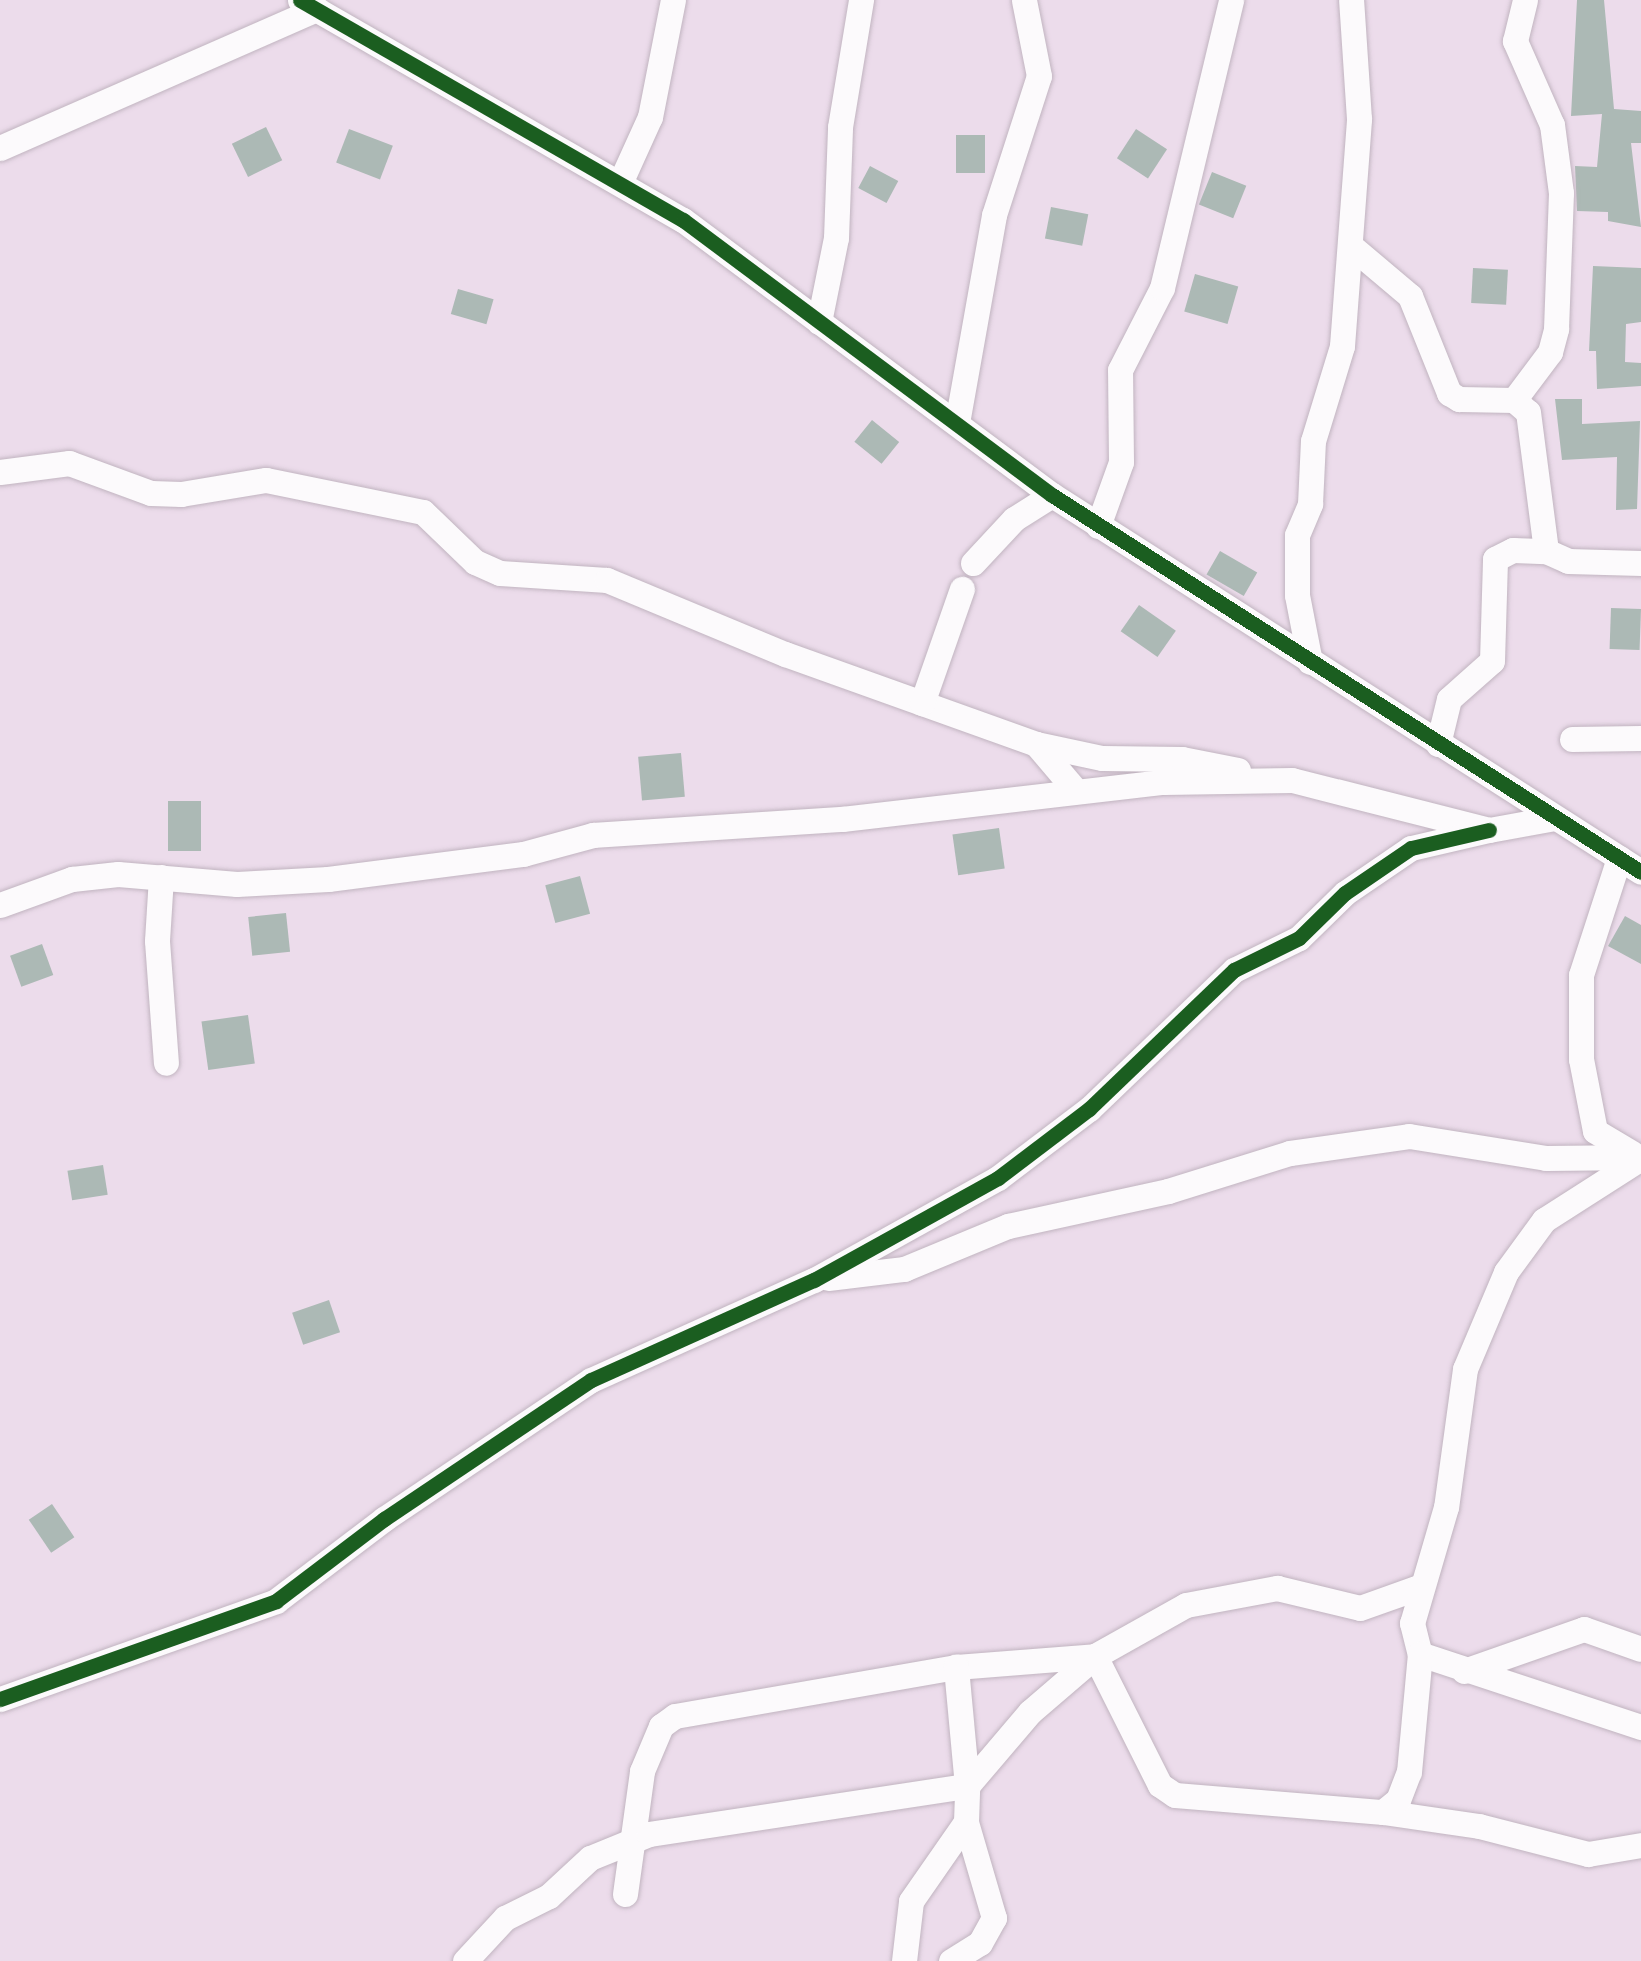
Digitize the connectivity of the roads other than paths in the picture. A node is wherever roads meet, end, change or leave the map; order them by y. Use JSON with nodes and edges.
{"nodes":[{"id":1,"x":674,"y":0,"type":"edge"},
{"id":2,"x":861,"y":0,"type":"edge"},
{"id":3,"x":1024,"y":0,"type":"edge"},
{"id":4,"x":1231,"y":0,"type":"edge"},
{"id":5,"x":1351,"y":0,"type":"edge"},
{"id":6,"x":1525,"y":0,"type":"edge"},
{"id":7,"x":308,"y":4,"type":"edge"},
{"id":8,"x":0,"y":148,"type":"edge"},
{"id":9,"x":620,"y":183,"type":"junction"},
{"id":10,"x":1352,"y":247,"type":"junction"},
{"id":11,"x":818,"y":322,"type":"junction"},
{"id":12,"x":1514,"y":400,"type":"junction"},
{"id":13,"x":957,"y":423,"type":"junction"},
{"id":14,"x":0,"y":472,"type":"edge"},
{"id":15,"x":1052,"y":495,"type":"junction"},
{"id":16,"x":1098,"y":526,"type":"junction"},
{"id":17,"x":1546,"y":551,"type":"junction"},
{"id":18,"x":1641,"y":563,"type":"edge"},
{"id":19,"x":973,"y":564,"type":"dead end"},
{"id":20,"x":962,"y":589,"type":"dead end"},
{"id":21,"x":1310,"y":662,"type":"junction"},
{"id":22,"x":922,"y":703,"type":"junction"},
{"id":23,"x":1641,"y":738,"type":"edge"},
{"id":24,"x":1572,"y":739,"type":"dead end"},
{"id":25,"x":1036,"y":744,"type":"junction"},
{"id":26,"x":1438,"y":744,"type":"junction"},
{"id":27,"x":1292,"y":780,"type":"junction"},
{"id":28,"x":1076,"y":792,"type":"junction"},
{"id":29,"x":1555,"y":818,"type":"junction"},
{"id":30,"x":1489,"y":830,"type":"junction"},
{"id":31,"x":1630,"y":865,"type":"edge"},
{"id":32,"x":161,"y":878,"type":"junction"},
{"id":33,"x":0,"y":906,"type":"edge"},
{"id":34,"x":166,"y":1063,"type":"dead end"},
{"id":35,"x":1641,"y":1157,"type":"edge"},
{"id":36,"x":814,"y":1280,"type":"junction"},
{"id":37,"x":1419,"y":1587,"type":"junction"},
{"id":38,"x":1641,"y":1650,"type":"edge"},
{"id":39,"x":1420,"y":1654,"type":"junction"},
{"id":40,"x":1096,"y":1656,"type":"junction"},
{"id":41,"x":956,"y":1667,"type":"junction"},
{"id":42,"x":1459,"y":1672,"type":"junction"},
{"id":43,"x":0,"y":1700,"type":"edge"},
{"id":44,"x":1641,"y":1727,"type":"edge"},
{"id":45,"x":967,"y":1786,"type":"junction"},
{"id":46,"x":1384,"y":1812,"type":"junction"},
{"id":47,"x":966,"y":1822,"type":"junction"},
{"id":48,"x":632,"y":1840,"type":"junction"},
{"id":49,"x":1639,"y":1853,"type":"edge"},
{"id":50,"x":625,"y":1894,"type":"dead end"},
{"id":51,"x":465,"y":1961,"type":"edge"},
{"id":52,"x":904,"y":1961,"type":"edge"},
{"id":53,"x":951,"y":1961,"type":"edge"}],
"edges":[{"from":1,"to":9,"type":"street"},
{"from":2,"to":11,"type":"street"},
{"from":3,"to":13,"type":"street"},
{"from":4,"to":16,"type":"street"},
{"from":5,"to":10,"type":"street"},
{"from":6,"to":12,"type":"street"},
{"from":7,"to":8,"type":"street"},
{"from":7,"to":9,"type":"street"},
{"from":9,"to":11,"type":"street"},
{"from":10,"to":12,"type":"street"},
{"from":10,"to":21,"type":"street"},
{"from":11,"to":13,"type":"street"},
{"from":12,"to":17,"type":"street"},
{"from":13,"to":15,"type":"street"},
{"from":14,"to":22,"type":"street"},
{"from":15,"to":16,"type":"street"},
{"from":15,"to":19,"type":"street"},
{"from":16,"to":21,"type":"street"},
{"from":17,"to":18,"type":"street"},
{"from":17,"to":26,"type":"street"},
{"from":20,"to":22,"type":"street"},
{"from":21,"to":26,"type":"street"},
{"from":22,"to":25,"type":"street"},
{"from":23,"to":24,"type":"street"},
{"from":25,"to":27,"type":"street"},
{"from":25,"to":28,"type":"street"},
{"from":26,"to":29,"type":"street"},
{"from":27,"to":28,"type":"street"},
{"from":27,"to":30,"type":"street"},
{"from":28,"to":32,"type":"street"},
{"from":29,"to":30,"type":"street"},
{"from":29,"to":31,"type":"street"},
{"from":30,"to":36,"type":"street"},
{"from":31,"to":35,"type":"street"},
{"from":32,"to":33,"type":"street"},
{"from":32,"to":34,"type":"street"},
{"from":35,"to":36,"type":"street"},
{"from":35,"to":37,"type":"street"},
{"from":36,"to":43,"type":"street"},
{"from":37,"to":39,"type":"street"},
{"from":37,"to":40,"type":"street"},
{"from":38,"to":42,"type":"street"},
{"from":39,"to":42,"type":"street"},
{"from":39,"to":46,"type":"street"},
{"from":40,"to":41,"type":"street"},
{"from":40,"to":45,"type":"street"},
{"from":40,"to":46,"type":"street"},
{"from":41,"to":45,"type":"street"},
{"from":41,"to":48,"type":"street"},
{"from":42,"to":44,"type":"street"},
{"from":45,"to":47,"type":"street"},
{"from":45,"to":48,"type":"street"},
{"from":46,"to":49,"type":"street"},
{"from":47,"to":52,"type":"street"},
{"from":47,"to":53,"type":"street"},
{"from":48,"to":50,"type":"street"},
{"from":48,"to":51,"type":"street"}]}
